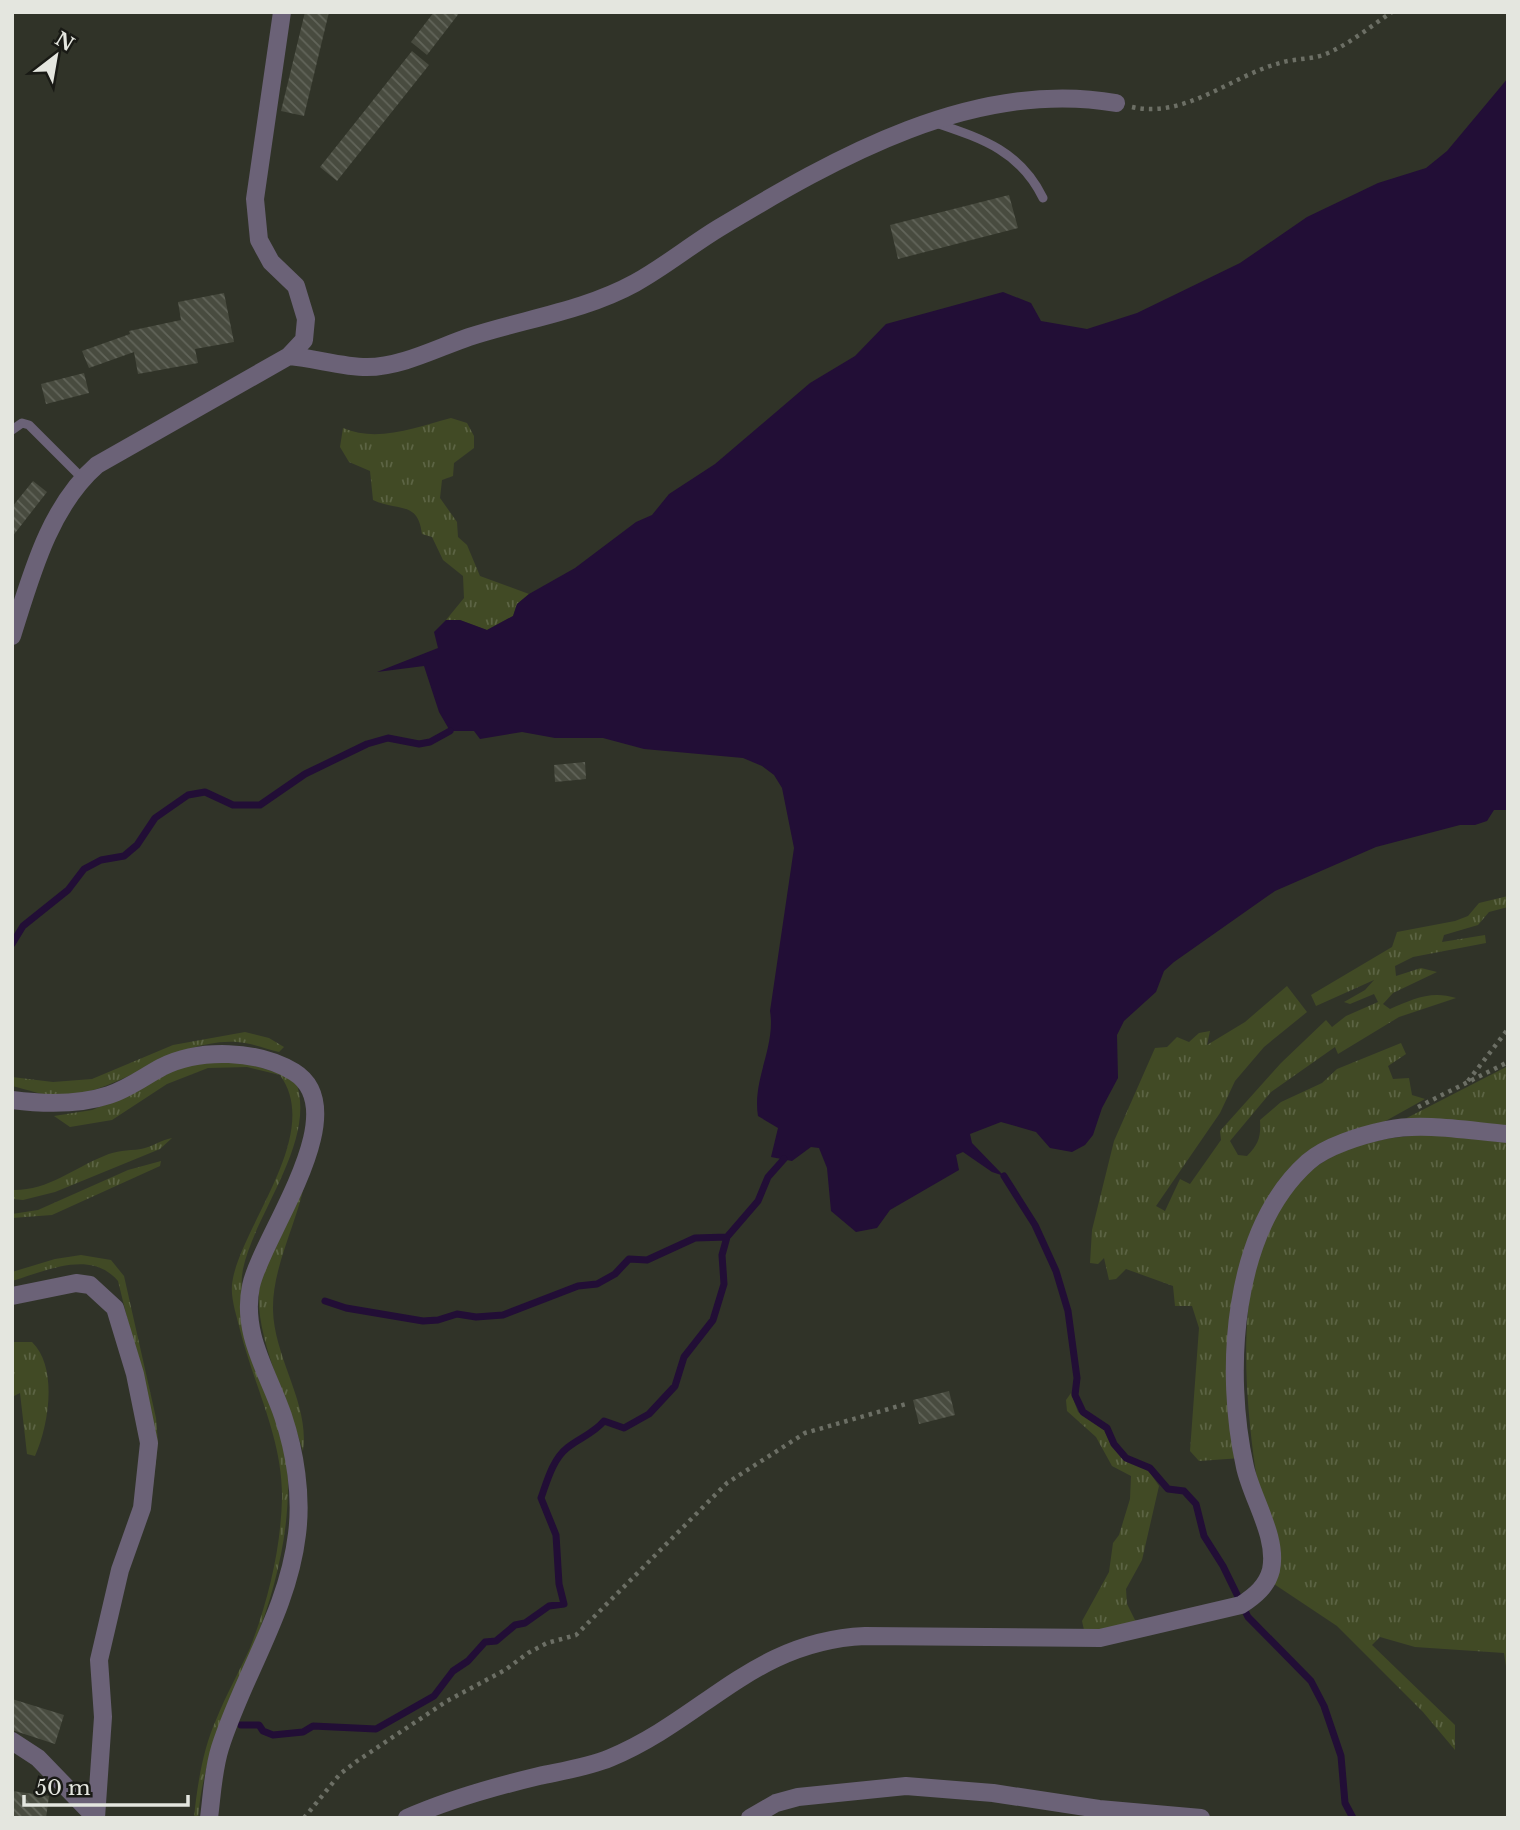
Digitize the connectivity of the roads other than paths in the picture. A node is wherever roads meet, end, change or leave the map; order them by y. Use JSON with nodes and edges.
{"nodes":[{"id":1,"x":282,"y":12,"type":"edge"},
{"id":2,"x":1115,"y":103,"type":"road end"},
{"id":3,"x":934,"y":122,"type":"junction"},
{"id":4,"x":1043,"y":198,"type":"dead end"},
{"id":5,"x":289,"y":356,"type":"junction"},
{"id":6,"x":12,"y":430,"type":"edge"},
{"id":7,"x":82,"y":478,"type":"junction"},
{"id":8,"x":12,"y":636,"type":"edge"},
{"id":9,"x":12,"y":1100,"type":"edge"},
{"id":10,"x":1508,"y":1134,"type":"edge"},
{"id":11,"x":12,"y":1296,"type":"edge"},
{"id":12,"x":12,"y":1741,"type":"edge"},
{"id":13,"x":209,"y":1818,"type":"edge"},
{"id":14,"x":407,"y":1818,"type":"edge"},
{"id":15,"x":750,"y":1818,"type":"edge"},
{"id":16,"x":1201,"y":1818,"type":"edge"}],
"edges":[{"from":1,"to":5,"type":"street"},
{"from":2,"to":3,"type":"street"},
{"from":3,"to":4,"type":"lane"},
{"from":3,"to":5,"type":"street"},
{"from":5,"to":7,"type":"street"},
{"from":6,"to":7,"type":"lane"},
{"from":7,"to":8,"type":"street"},
{"from":9,"to":13,"type":"street"},
{"from":10,"to":14,"type":"street"},
{"from":11,"to":12,"type":"street"},
{"from":15,"to":16,"type":"street"}]}
